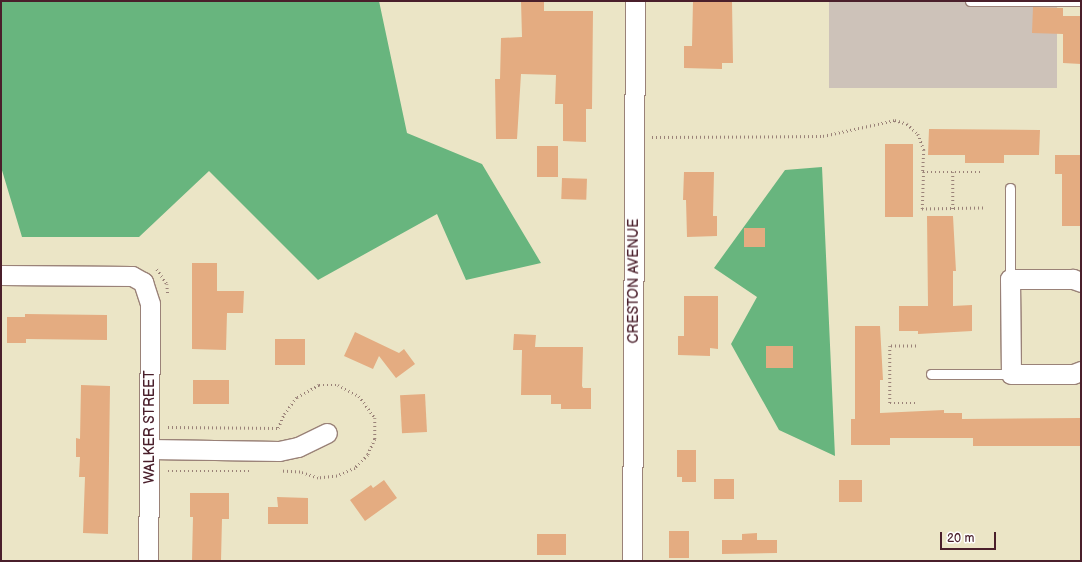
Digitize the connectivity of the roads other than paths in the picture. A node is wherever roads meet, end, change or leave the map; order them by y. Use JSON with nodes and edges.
{"nodes":[{"id":1,"x":636,"y":1,"type":"edge"},
{"id":2,"x":970,"y":1,"type":"edge"},
{"id":3,"x":1081,"y":1,"type":"edge"},
{"id":4,"x":1010,"y":188,"type":"dead end"},
{"id":5,"x":1,"y":275,"type":"edge"},
{"id":6,"x":1010,"y":279,"type":"junction"},
{"id":7,"x":1081,"y":282,"type":"edge"},
{"id":8,"x":1081,"y":371,"type":"edge"},
{"id":9,"x":931,"y":374,"type":"dead end"},
{"id":10,"x":1011,"y":374,"type":"junction"},
{"id":11,"x":327,"y":433,"type":"dead end"},
{"id":12,"x":150,"y":449,"type":"junction"},
{"id":13,"x":148,"y":561,"type":"edge"},
{"id":14,"x":632,"y":561,"type":"edge"}],
"edges":[{"from":1,"to":14,"type":"street","name":"CRESTON AVENUE"},
{"from":2,"to":3,"type":"lane"},
{"from":4,"to":6,"type":"lane"},
{"from":5,"to":12,"type":"street","name":"WALKER STREET"},
{"from":6,"to":7,"type":"street"},
{"from":6,"to":10,"type":"street"},
{"from":8,"to":10,"type":"street"},
{"from":9,"to":10,"type":"lane"},
{"from":11,"to":12,"type":"street"},
{"from":12,"to":13,"type":"street","name":"WALKER STREET"}]}
